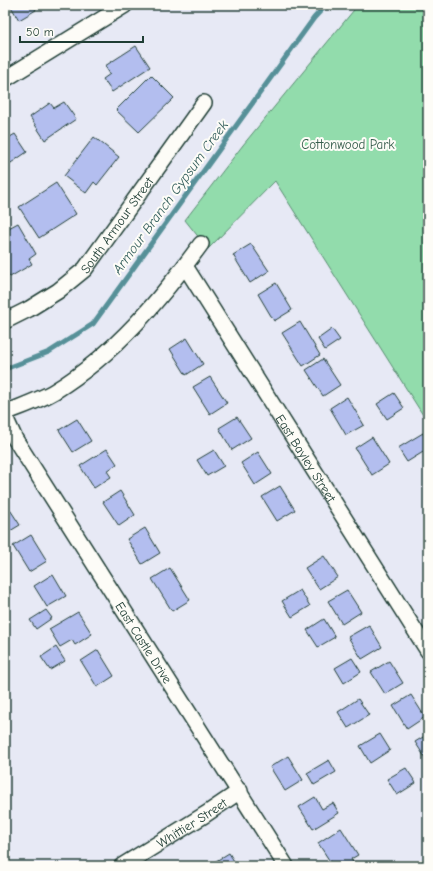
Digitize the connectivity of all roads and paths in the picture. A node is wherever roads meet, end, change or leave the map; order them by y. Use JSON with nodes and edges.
{"nodes":[{"id":1,"x":125,"y":5,"type":"edge"},
{"id":2,"x":5,"y":79,"type":"edge"},
{"id":3,"x":204,"y":103,"type":"dead end"},
{"id":4,"x":201,"y":244,"type":"dead end"},
{"id":5,"x":185,"y":266,"type":"junction"},
{"id":6,"x":5,"y":321,"type":"edge"},
{"id":7,"x":5,"y":413,"type":"edge"},
{"id":8,"x":5,"y":417,"type":"edge"},
{"id":9,"x":428,"y":651,"type":"edge"},
{"id":10,"x":240,"y":791,"type":"junction"},
{"id":11,"x":122,"y":866,"type":"edge"},
{"id":12,"x":286,"y":866,"type":"edge"}],
"edges":[{"from":1,"to":2,"type":"street"},
{"from":3,"to":6,"type":"street","name":"South Armour Street"},
{"from":4,"to":5,"type":"street"},
{"from":5,"to":7,"type":"street"},
{"from":5,"to":9,"type":"street","name":"East Bayley Street"},
{"from":8,"to":10,"type":"street","name":"East Castle Drive"},
{"from":10,"to":11,"type":"street","name":"Whittier Street"},
{"from":10,"to":12,"type":"street","name":"East Castle Drive"}]}
